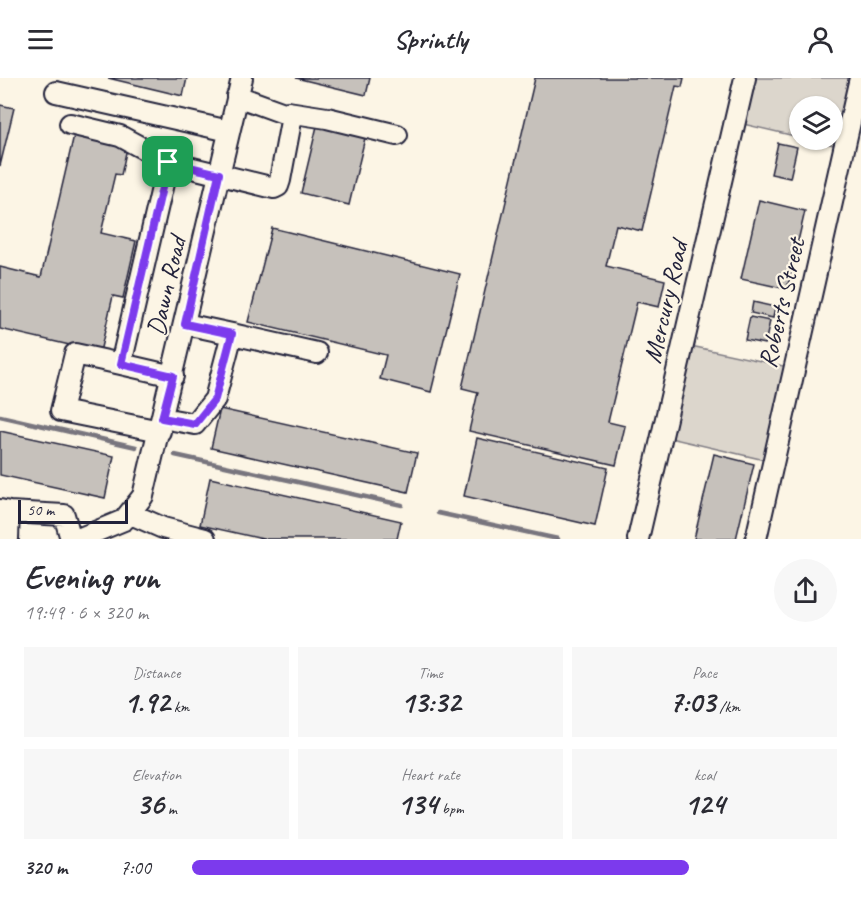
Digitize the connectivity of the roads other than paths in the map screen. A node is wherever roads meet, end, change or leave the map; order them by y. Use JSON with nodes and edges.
{"nodes":[{"id":1,"x":745,"y":78,"type":"edge"},
{"id":2,"x":860,"y":78,"type":"edge"},
{"id":3,"x":239,"y":87,"type":"edge"},
{"id":4,"x":56,"y":92,"type":"dead end"},
{"id":5,"x":288,"y":112,"type":"junction"},
{"id":6,"x":70,"y":124,"type":"dead end"},
{"id":7,"x":229,"y":131,"type":"junction"},
{"id":8,"x":397,"y":135,"type":"dead end"},
{"id":9,"x":168,"y":162,"type":"junction"},
{"id":10,"x":219,"y":174,"type":"junction"},
{"id":11,"x":185,"y":324,"type":"junction"},
{"id":12,"x":232,"y":334,"type":"junction"},
{"id":13,"x":318,"y":354,"type":"dead end"},
{"id":14,"x":121,"y":364,"type":"junction"},
{"id":15,"x":173,"y":376,"type":"junction"},
{"id":16,"x":161,"y":425,"type":"junction"},
{"id":17,"x":4,"y":511,"type":"edge"},
{"id":18,"x":131,"y":514,"type":"junction"},
{"id":19,"x":117,"y":533,"type":"edge"},
{"id":20,"x":8,"y":539,"type":"edge"},
{"id":21,"x":71,"y":539,"type":"edge"},
{"id":22,"x":78,"y":539,"type":"edge"},
{"id":23,"x":205,"y":539,"type":"edge"},
{"id":24,"x":638,"y":539,"type":"edge"},
{"id":25,"x":756,"y":539,"type":"edge"}],
"edges":[{"from":1,"to":24,"type":"street","name":"Mercury Road"},
{"from":2,"to":25,"type":"street","name":"Roberts Street"},
{"from":3,"to":5,"type":"street"},
{"from":3,"to":7,"type":"street","name":"Dawn Road"},
{"from":4,"to":7,"type":"street"},
{"from":5,"to":8,"type":"street"},
{"from":5,"to":10,"type":"street"},
{"from":6,"to":9,"type":"street"},
{"from":7,"to":10,"type":"street","name":"Dawn Road"},
{"from":9,"to":10,"type":"street"},
{"from":9,"to":14,"type":"street"},
{"from":10,"to":11,"type":"street","name":"Dawn Road"},
{"from":11,"to":12,"type":"street"},
{"from":11,"to":15,"type":"street","name":"Dawn Road"},
{"from":12,"to":13,"type":"street"},
{"from":12,"to":16,"type":"street"},
{"from":14,"to":15,"type":"street"},
{"from":14,"to":16,"type":"street"},
{"from":15,"to":16,"type":"street","name":"Dawn Road"},
{"from":16,"to":18,"type":"street","name":"Dawn Road"},
{"from":17,"to":20,"type":"street"},
{"from":17,"to":21,"type":"street"},
{"from":18,"to":19,"type":"street","name":"Dawn Road"},
{"from":18,"to":23,"type":"street"},
{"from":19,"to":22,"type":"street","name":"Dawn Road"}]}
